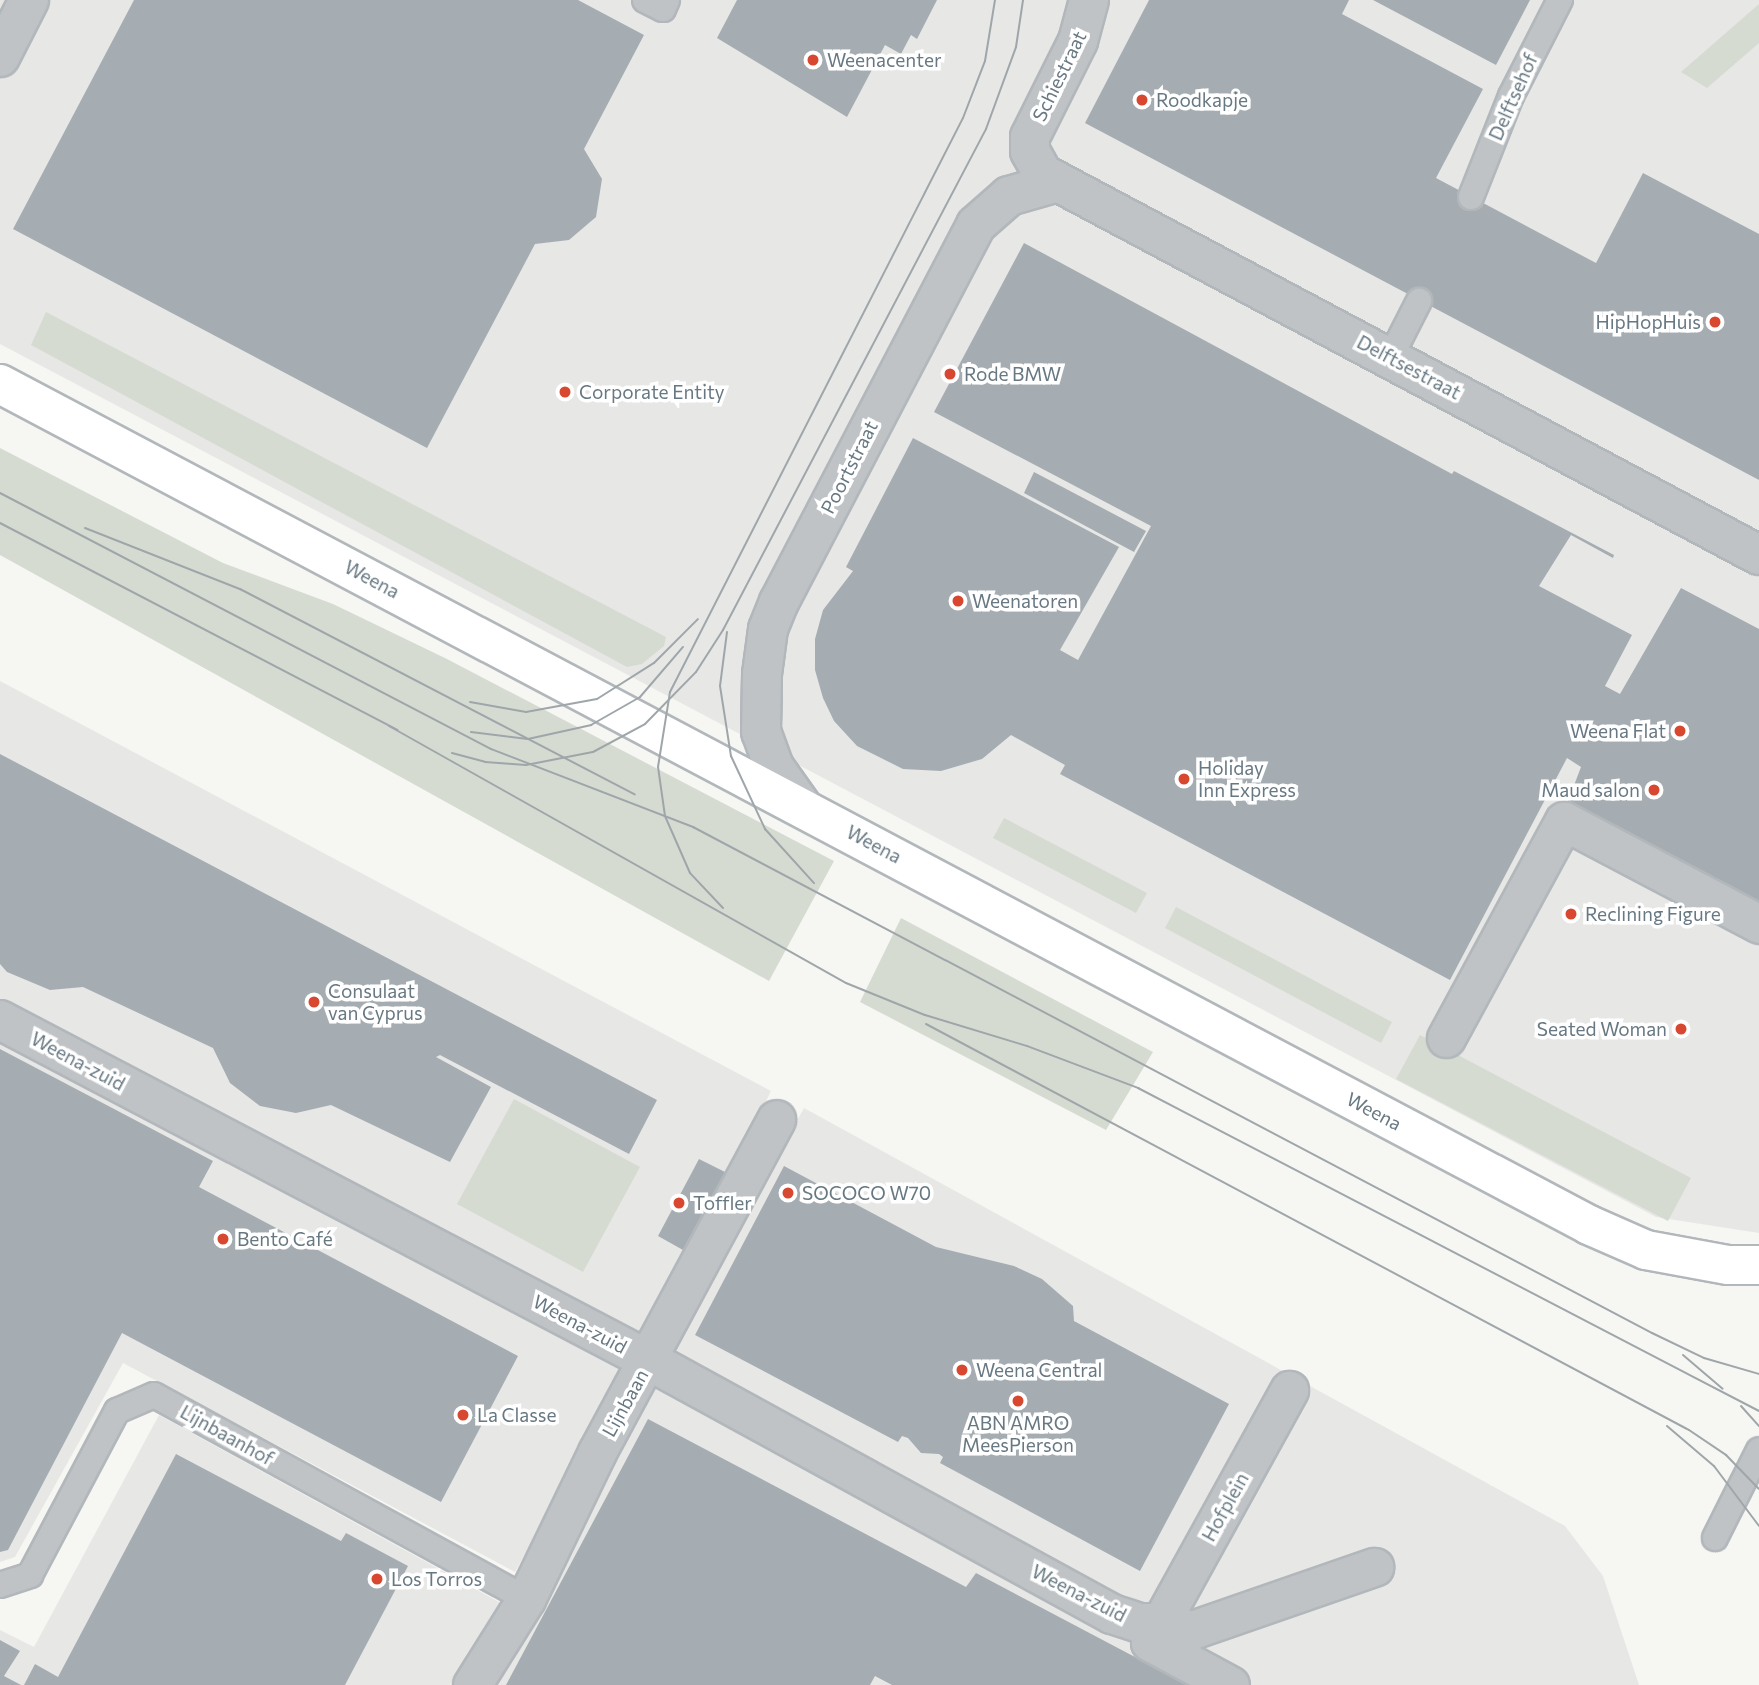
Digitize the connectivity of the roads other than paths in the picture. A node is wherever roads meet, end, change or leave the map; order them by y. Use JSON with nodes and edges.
{"nodes":[{"id":1,"x":29,"y":0,"type":"edge"},
{"id":2,"x":645,"y":0,"type":"edge"},
{"id":3,"x":667,"y":0,"type":"edge"},
{"id":4,"x":1089,"y":0,"type":"edge"},
{"id":5,"x":1560,"y":0,"type":"edge"},
{"id":6,"x":0,"y":57,"type":"edge"},
{"id":7,"x":1058,"y":182,"type":"junction"},
{"id":8,"x":1471,"y":197,"type":"dead end"},
{"id":9,"x":1419,"y":301,"type":"dead end"},
{"id":10,"x":1391,"y":356,"type":"junction"},
{"id":11,"x":0,"y":384,"type":"edge"},
{"id":12,"x":1759,"y":555,"type":"edge"},
{"id":13,"x":801,"y":805,"type":"junction"},
{"id":14,"x":1759,"y":924,"type":"edge"},
{"id":15,"x":0,"y":1020,"type":"edge"},
{"id":16,"x":1446,"y":1038,"type":"dead end"},
{"id":17,"x":776,"y":1119,"type":"dead end"},
{"id":18,"x":1759,"y":1265,"type":"edge"},
{"id":19,"x":648,"y":1360,"type":"junction"},
{"id":20,"x":1289,"y":1390,"type":"dead end"},
{"id":21,"x":1759,"y":1450,"type":"edge"},
{"id":22,"x":1715,"y":1538,"type":"dead end"},
{"id":23,"x":1374,"y":1567,"type":"dead end"},
{"id":24,"x":0,"y":1585,"type":"edge"},
{"id":25,"x":526,"y":1599,"type":"junction"},
{"id":26,"x":1160,"y":1623,"type":"junction"},
{"id":27,"x":472,"y":1685,"type":"edge"},
{"id":28,"x":1230,"y":1685,"type":"edge"}],
"edges":[{"from":1,"to":6,"type":"street"},
{"from":2,"to":3,"type":"lane"},
{"from":4,"to":7,"type":"street","name":"Schiestraat"},
{"from":5,"to":8,"type":"lane","name":"Delftsehof"},
{"from":7,"to":10,"type":"street","name":"Delftsestraat"},
{"from":7,"to":13,"type":"street","name":"Poortstraat"},
{"from":9,"to":10,"type":"lane"},
{"from":10,"to":12,"type":"street","name":"Delftsestraat"},
{"from":11,"to":13,"type":"main road","name":"Weena"},
{"from":13,"to":18,"type":"main road","name":"Weena"},
{"from":14,"to":16,"type":"street"},
{"from":15,"to":19,"type":"street","name":"Weena-zuid"},
{"from":17,"to":19,"type":"street","name":"Lijnbaan"},
{"from":19,"to":25,"type":"street","name":"Lijnbaan"},
{"from":19,"to":26,"type":"street","name":"Weena-zuid"},
{"from":20,"to":26,"type":"street","name":"Hofplein"},
{"from":21,"to":22,"type":"lane"},
{"from":23,"to":26,"type":"street"},
{"from":24,"to":25,"type":"lane","name":"Lijnbaanhof"},
{"from":25,"to":27,"type":"street","name":"Lijnbaan"},
{"from":26,"to":28,"type":"street"}]}
